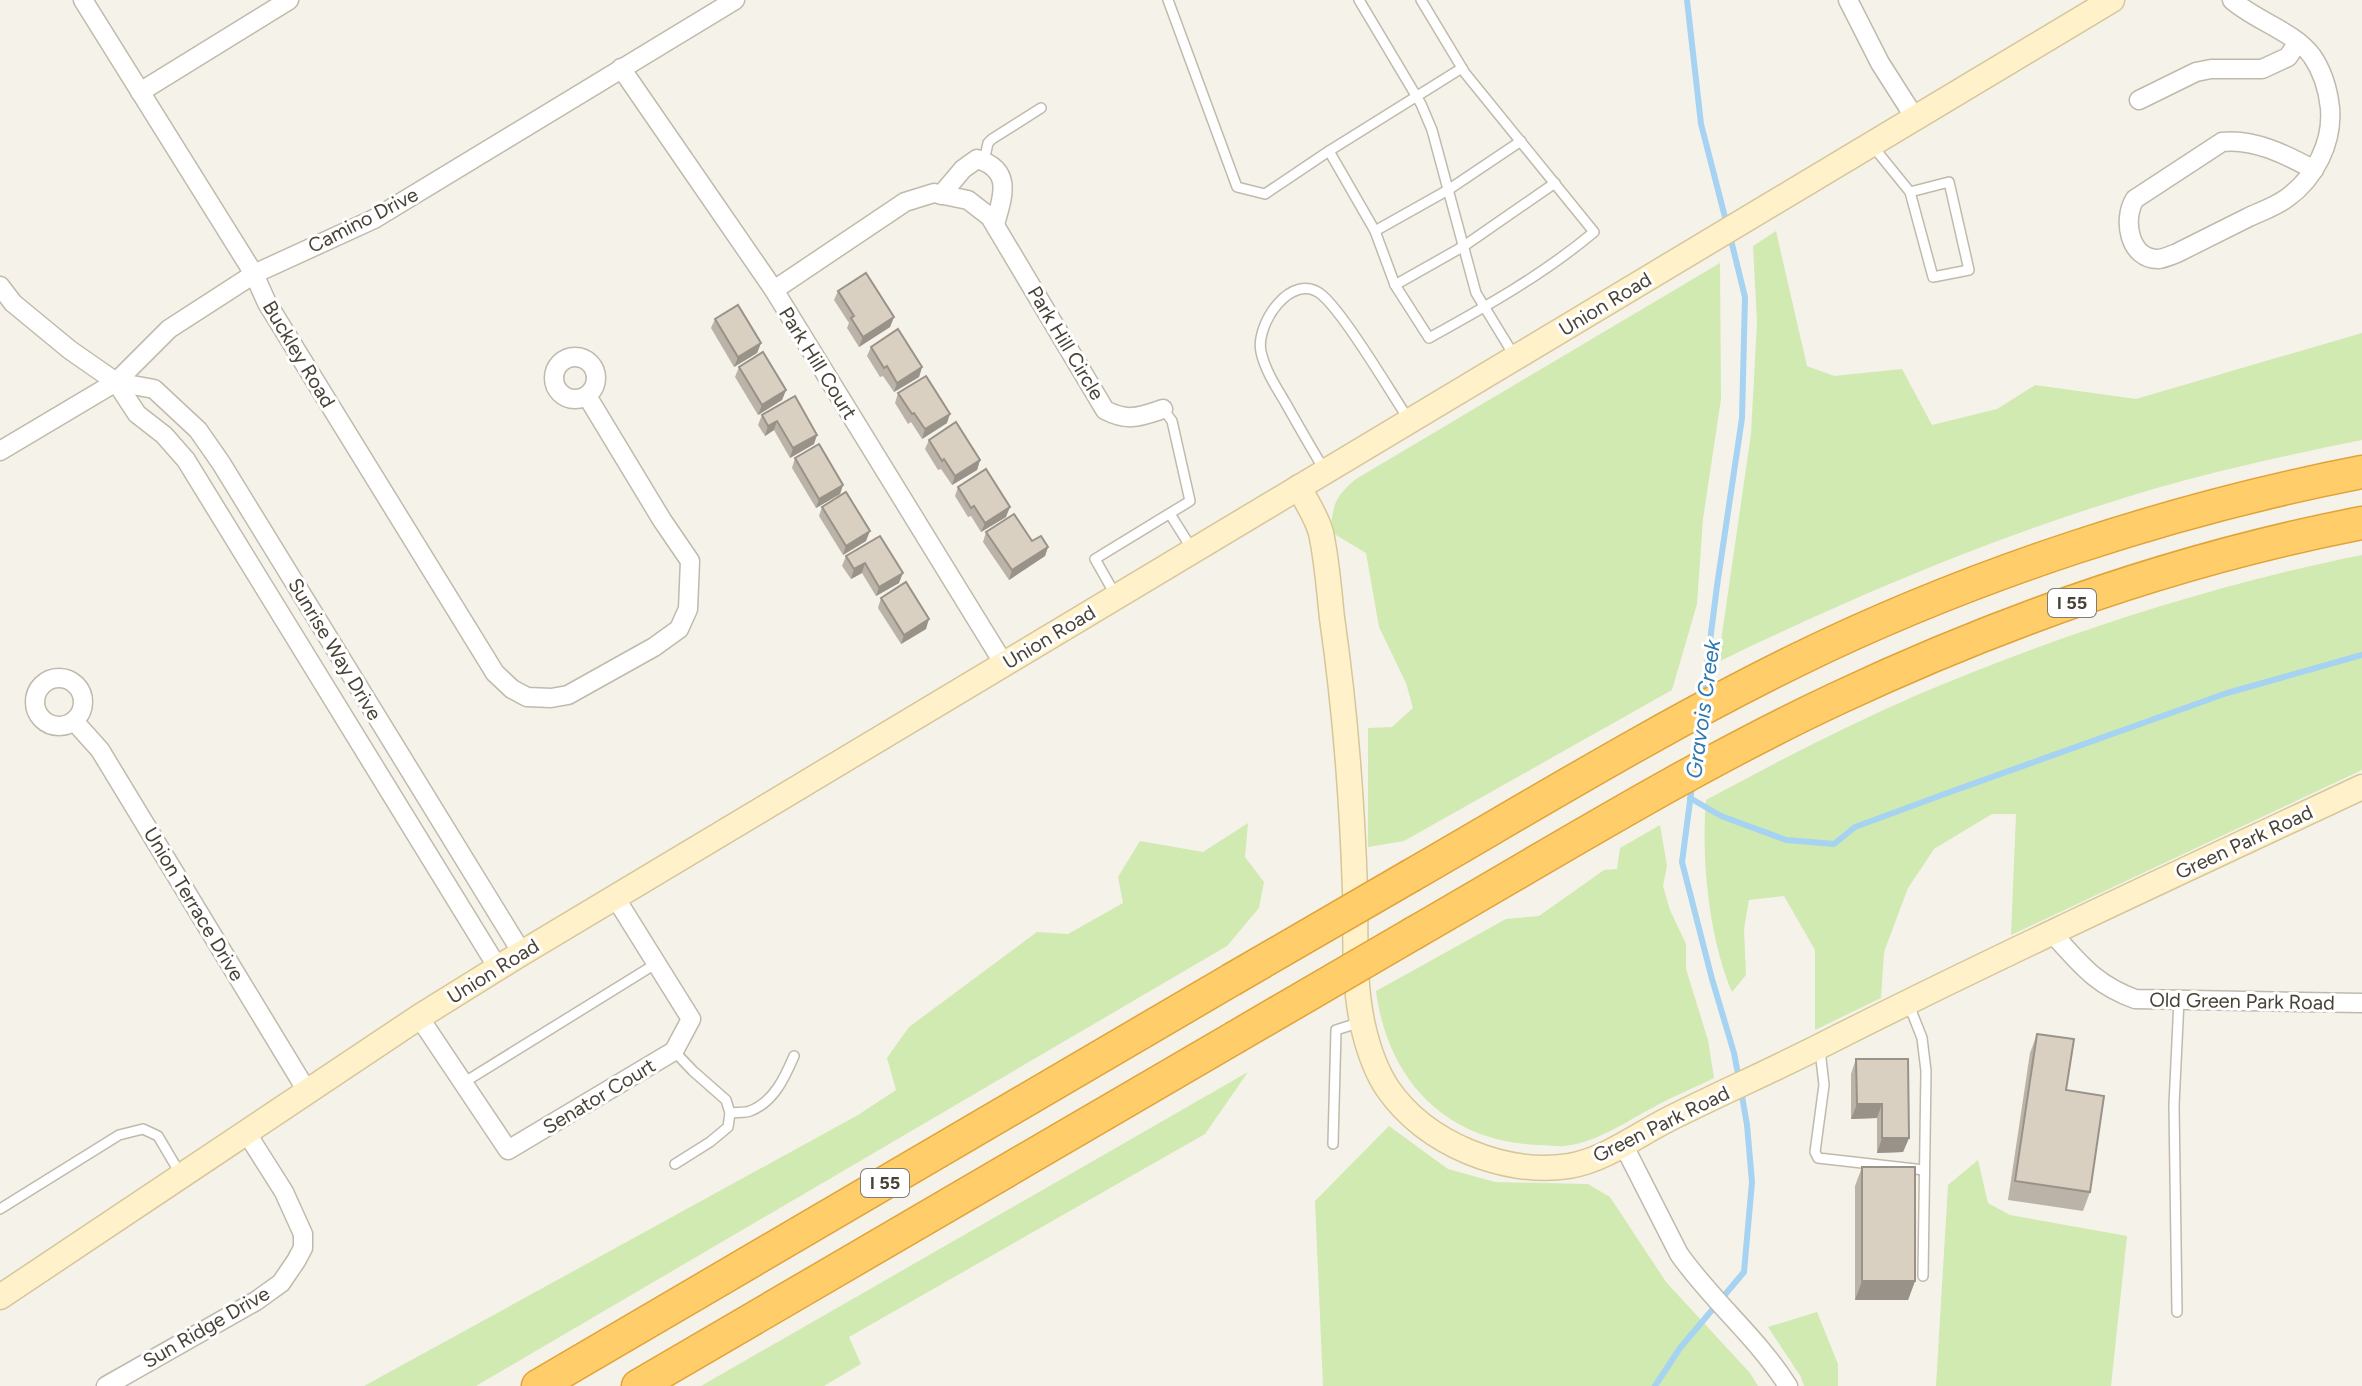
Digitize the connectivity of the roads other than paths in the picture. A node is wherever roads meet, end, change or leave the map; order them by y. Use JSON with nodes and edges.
{"nodes":[{"id":1,"x":83,"y":0,"type":"edge"},
{"id":2,"x":289,"y":0,"type":"edge"},
{"id":3,"x":735,"y":0,"type":"edge"},
{"id":4,"x":1168,"y":0,"type":"edge"},
{"id":5,"x":1359,"y":0,"type":"edge"},
{"id":6,"x":1421,"y":0,"type":"edge"},
{"id":7,"x":1848,"y":0,"type":"edge"},
{"id":8,"x":2112,"y":0,"type":"edge"},
{"id":9,"x":2232,"y":0,"type":"edge"},
{"id":10,"x":2298,"y":42,"type":"junction"},
{"id":11,"x":621,"y":68,"type":"junction"},
{"id":12,"x":1462,"y":68,"type":"junction"},
{"id":13,"x":140,"y":92,"type":"junction"},
{"id":14,"x":1416,"y":97,"type":"junction"},
{"id":15,"x":2139,"y":100,"type":"dead end"},
{"id":16,"x":1041,"y":108,"type":"dead end"},
{"id":17,"x":1915,"y":118,"type":"junction"},
{"id":18,"x":1521,"y":141,"type":"junction"},
{"id":19,"x":1871,"y":144,"type":"junction"},
{"id":20,"x":1329,"y":151,"type":"junction"},
{"id":21,"x":984,"y":161,"type":"junction"},
{"id":22,"x":2314,"y":170,"type":"junction"},
{"id":23,"x":1555,"y":183,"type":"junction"},
{"id":24,"x":1448,"y":190,"type":"junction"},
{"id":25,"x":1910,"y":192,"type":"junction"},
{"id":26,"x":941,"y":195,"type":"junction"},
{"id":27,"x":995,"y":224,"type":"junction"},
{"id":28,"x":1375,"y":231,"type":"junction"},
{"id":29,"x":1464,"y":246,"type":"junction"},
{"id":30,"x":254,"y":274,"type":"junction"},
{"id":31,"x":1395,"y":285,"type":"junction"},
{"id":32,"x":0,"y":286,"type":"edge"},
{"id":33,"x":774,"y":290,"type":"junction"},
{"id":34,"x":1485,"y":307,"type":"junction"},
{"id":35,"x":1515,"y":357,"type":"junction"},
{"id":36,"x":116,"y":382,"type":"junction"},
{"id":37,"x":587,"y":396,"type":"dead end"},
{"id":38,"x":1163,"y":409,"type":"joint"},
{"id":39,"x":1409,"y":420,"type":"junction"},
{"id":40,"x":0,"y":451,"type":"edge"},
{"id":41,"x":1325,"y":471,"type":"junction"},
{"id":42,"x":2362,"y":472,"type":"edge"},
{"id":43,"x":1299,"y":487,"type":"junction"},
{"id":44,"x":1170,"y":514,"type":"junction"},
{"id":45,"x":2362,"y":523,"type":"edge"},
{"id":46,"x":1192,"y":550,"type":"junction"},
{"id":47,"x":1116,"y":596,"type":"junction"},
{"id":48,"x":1004,"y":664,"type":"junction"},
{"id":49,"x":74,"y":721,"type":"dead end"},
{"id":50,"x":2362,"y":787,"type":"edge"},
{"id":51,"x":615,"y":897,"type":"junction"},
{"id":52,"x":2052,"y":933,"type":"junction"},
{"id":53,"x":522,"y":953,"type":"junction"},
{"id":54,"x":657,"y":963,"type":"junction"},
{"id":55,"x":498,"y":968,"type":"junction"},
{"id":56,"x":2179,"y":1000,"type":"junction"},
{"id":57,"x":1908,"y":1002,"type":"junction"},
{"id":58,"x":2362,"y":1003,"type":"edge"},
{"id":59,"x":419,"y":1017,"type":"junction"},
{"id":60,"x":1362,"y":1021,"type":"junction"},
{"id":61,"x":1819,"y":1047,"type":"junction"},
{"id":62,"x":674,"y":1051,"type":"junction"},
{"id":63,"x":794,"y":1056,"type":"dead end"},
{"id":64,"x":463,"y":1083,"type":"junction"},
{"id":65,"x":307,"y":1091,"type":"junction"},
{"id":66,"x":730,"y":1113,"type":"junction"},
{"id":67,"x":246,"y":1132,"type":"junction"},
{"id":68,"x":1333,"y":1144,"type":"dead end"},
{"id":69,"x":1623,"y":1144,"type":"junction"},
{"id":70,"x":675,"y":1164,"type":"dead end"},
{"id":71,"x":1924,"y":1170,"type":"junction"},
{"id":72,"x":181,"y":1175,"type":"junction"},
{"id":73,"x":0,"y":1209,"type":"edge"},
{"id":74,"x":1923,"y":1276,"type":"dead end"},
{"id":75,"x":0,"y":1297,"type":"edge"},
{"id":76,"x":2177,"y":1312,"type":"dead end"},
{"id":77,"x":106,"y":1386,"type":"edge"},
{"id":78,"x":538,"y":1386,"type":"edge"},
{"id":79,"x":638,"y":1386,"type":"edge"},
{"id":80,"x":1788,"y":1386,"type":"edge"}],
"edges":[{"from":1,"to":13,"type":"street","name":"Buckley Road"},
{"from":2,"to":13,"type":"street"},
{"from":3,"to":11,"type":"street","name":"Camino Drive"},
{"from":4,"to":20,"type":"lane"},
{"from":5,"to":14,"type":"lane"},
{"from":6,"to":12,"type":"lane"},
{"from":7,"to":17,"type":"street"},
{"from":8,"to":17,"type":"main road","name":"Union Road"},
{"from":9,"to":10,"type":"street"},
{"from":10,"to":15,"type":"street"},
{"from":10,"to":22,"type":"street"},
{"from":11,"to":30,"type":"street","name":"Camino Drive"},
{"from":11,"to":33,"type":"street","name":"Park Hill Court"},
{"from":12,"to":14,"type":"lane"},
{"from":12,"to":18,"type":"lane"},
{"from":13,"to":30,"type":"street","name":"Buckley Road"},
{"from":14,"to":20,"type":"lane"},
{"from":14,"to":24,"type":"lane"},
{"from":16,"to":21,"type":"lane"},
{"from":17,"to":19,"type":"main road","name":"Union Road"},
{"from":18,"to":23,"type":"lane"},
{"from":18,"to":24,"type":"lane"},
{"from":19,"to":25,"type":"lane"},
{"from":19,"to":35,"type":"main road","name":"Union Road"},
{"from":20,"to":28,"type":"lane"},
{"from":21,"to":26,"type":"street"},
{"from":21,"to":27,"type":"street"},
{"from":22,"to":22,"type":"street"},
{"from":23,"to":29,"type":"lane"},
{"from":23,"to":34,"type":"lane"},
{"from":24,"to":28,"type":"lane"},
{"from":24,"to":29,"type":"lane"},
{"from":25,"to":25,"type":"lane"},
{"from":26,"to":27,"type":"street","name":"Park Hill Circle"},
{"from":26,"to":33,"type":"street"},
{"from":27,"to":38,"type":"street","name":"Park Hill Circle"},
{"from":28,"to":31,"type":"lane"},
{"from":29,"to":31,"type":"lane"},
{"from":29,"to":34,"type":"lane"},
{"from":30,"to":36,"type":"street","name":"Camino Drive"},
{"from":30,"to":37,"type":"street","name":"Buckley Road"},
{"from":31,"to":34,"type":"lane"},
{"from":32,"to":36,"type":"street","name":"Sunrise Way Drive"},
{"from":33,"to":48,"type":"street","name":"Park Hill Court"},
{"from":34,"to":35,"type":"lane"},
{"from":35,"to":39,"type":"main road","name":"Union Road"},
{"from":36,"to":40,"type":"street","name":"Camino Drive"},
{"from":36,"to":53,"type":"street","name":"Sunrise Way Drive"},
{"from":36,"to":55,"type":"street","name":"Sunrise Way Drive"},
{"from":38,"to":44,"type":"lane"},
{"from":39,"to":41,"type":"main road","name":"Union Road"},
{"from":39,"to":41,"type":"lane"},
{"from":41,"to":43,"type":"main road","name":"Union Road"},
{"from":42,"to":78,"type":"highway","number":"I 55","bridge":true},
{"from":43,"to":46,"type":"main road","name":"Union Road"},
{"from":43,"to":60,"type":"main road","name":"Green Park Road"},
{"from":44,"to":46,"type":"lane"},
{"from":44,"to":47,"type":"lane"},
{"from":45,"to":79,"type":"highway","number":"I 55","bridge":true},
{"from":46,"to":47,"type":"main road","name":"Union Road"},
{"from":47,"to":48,"type":"main road","name":"Union Road"},
{"from":48,"to":51,"type":"main road","name":"Union Road"},
{"from":49,"to":65,"type":"street","name":"Union Terrace Drive"},
{"from":50,"to":52,"type":"main road","name":"Green Park Road"},
{"from":51,"to":53,"type":"main road","name":"Union Road"},
{"from":51,"to":54,"type":"street","name":"Senator Court"},
{"from":52,"to":56,"type":"street","name":"Old Green Park Road"},
{"from":52,"to":57,"type":"main road","name":"Green Park Road"},
{"from":53,"to":55,"type":"main road","name":"Union Road"},
{"from":54,"to":62,"type":"street","name":"Senator Court"},
{"from":54,"to":64,"type":"lane"},
{"from":55,"to":59,"type":"main road","name":"Union Road"},
{"from":56,"to":58,"type":"street","name":"Old Green Park Road"},
{"from":56,"to":76,"type":"lane"},
{"from":57,"to":61,"type":"main road","name":"Green Park Road"},
{"from":57,"to":71,"type":"lane"},
{"from":59,"to":64,"type":"street","name":"Senator Court"},
{"from":59,"to":65,"type":"main road","name":"Union Road"},
{"from":60,"to":68,"type":"lane"},
{"from":60,"to":69,"type":"main road","name":"Green Park Road"},
{"from":61,"to":69,"type":"main road","name":"Green Park Road"},
{"from":61,"to":71,"type":"lane"},
{"from":62,"to":64,"type":"street","name":"Senator Court"},
{"from":62,"to":66,"type":"lane"},
{"from":63,"to":66,"type":"lane"},
{"from":65,"to":67,"type":"main road","name":"Union Road"},
{"from":66,"to":70,"type":"lane"},
{"from":67,"to":72,"type":"main road","name":"Union Road"},
{"from":67,"to":77,"type":"street","name":"Sun Ridge Drive"},
{"from":69,"to":80,"type":"street"},
{"from":71,"to":74,"type":"lane"},
{"from":72,"to":73,"type":"lane"},
{"from":72,"to":75,"type":"main road","name":"Union Road"}]}
